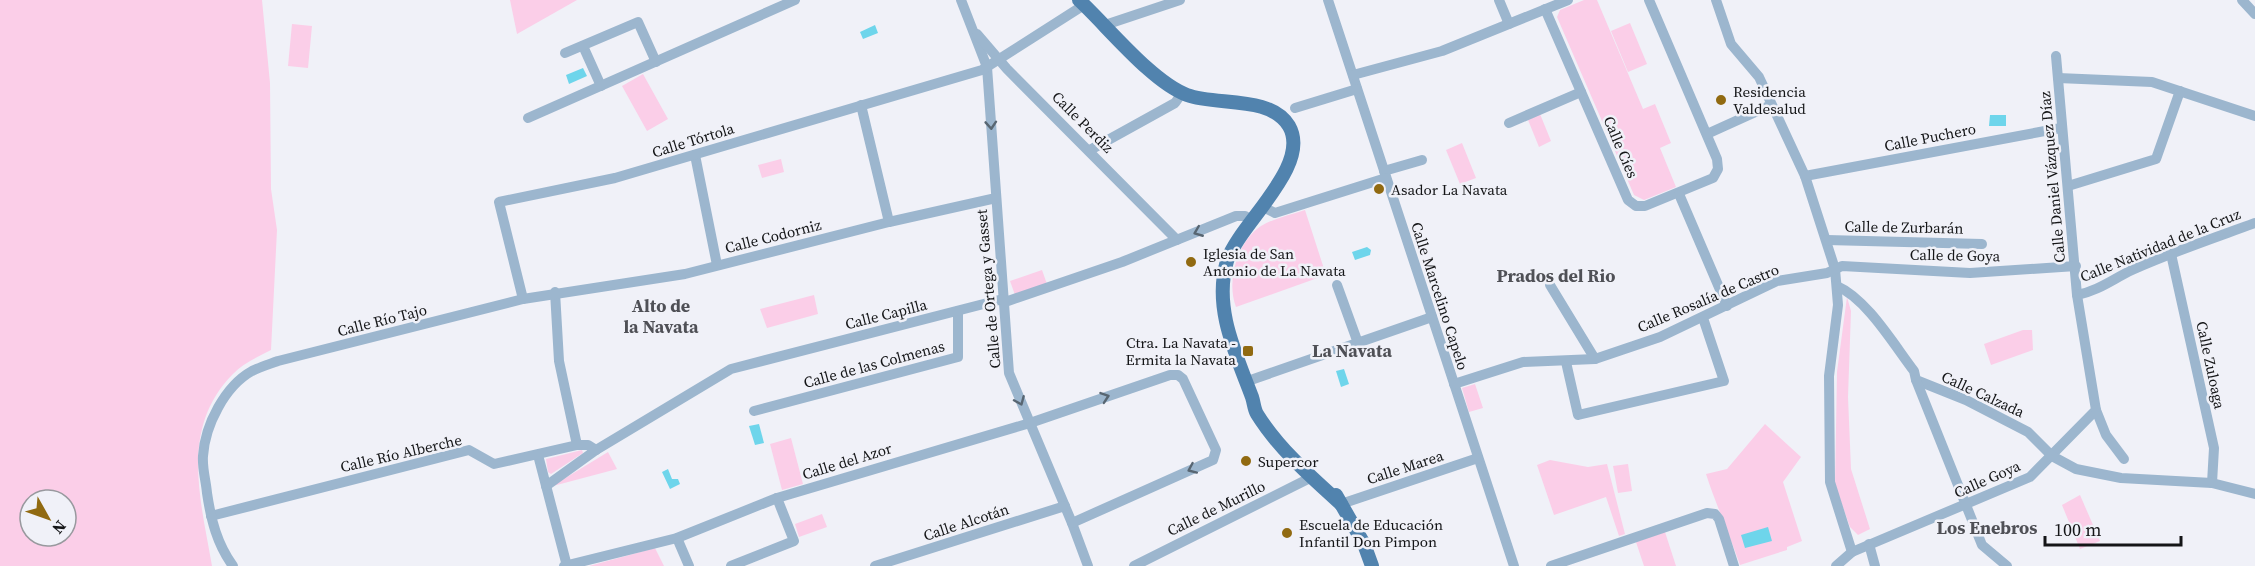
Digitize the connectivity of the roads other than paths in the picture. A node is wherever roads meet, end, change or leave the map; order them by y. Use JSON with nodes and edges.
{"nodes":[{"id":1,"x":795,"y":0,"type":"edge"},
{"id":2,"x":961,"y":0,"type":"edge"},
{"id":3,"x":1180,"y":0,"type":"edge"},
{"id":4,"x":1328,"y":0,"type":"edge"},
{"id":5,"x":1499,"y":0,"type":"edge"},
{"id":6,"x":1568,"y":0,"type":"edge"},
{"id":7,"x":1649,"y":0,"type":"edge"},
{"id":8,"x":1716,"y":0,"type":"edge"},
{"id":9,"x":2242,"y":0,"type":"edge"},
{"id":10,"x":1081,"y":3,"type":"edge"},
{"id":11,"x":1545,"y":9,"type":"junction"},
{"id":12,"x":2255,"y":14,"type":"edge"},
{"id":13,"x":969,"y":24,"type":"junction"},
{"id":14,"x":1509,"y":24,"type":"junction"},
{"id":15,"x":1105,"y":25,"type":"junction"},
{"id":16,"x":582,"y":46,"type":"junction"},
{"id":17,"x":565,"y":53,"type":"dead end"},
{"id":18,"x":2056,"y":56,"type":"dead end"},
{"id":19,"x":999,"y":59,"type":"junction"},
{"id":20,"x":656,"y":62,"type":"junction"},
{"id":21,"x":987,"y":67,"type":"junction"},
{"id":22,"x":1353,"y":75,"type":"junction"},
{"id":23,"x":2058,"y":78,"type":"junction"},
{"id":24,"x":601,"y":86,"type":"junction"},
{"id":25,"x":1357,"y":89,"type":"junction"},
{"id":26,"x":2180,"y":91,"type":"junction"},
{"id":27,"x":1581,"y":92,"type":"junction"},
{"id":28,"x":1182,"y":93,"type":"junction"},
{"id":29,"x":861,"y":105,"type":"junction"},
{"id":30,"x":1771,"y":105,"type":"junction"},
{"id":31,"x":1295,"y":108,"type":"dead end"},
{"id":32,"x":2255,"y":116,"type":"edge"},
{"id":33,"x":528,"y":118,"type":"dead end"},
{"id":34,"x":1509,"y":123,"type":"dead end"},
{"id":35,"x":2061,"y":128,"type":"junction"},
{"id":36,"x":1707,"y":134,"type":"junction"},
{"id":37,"x":1090,"y":150,"type":"junction"},
{"id":38,"x":695,"y":155,"type":"junction"},
{"id":39,"x":1422,"y":160,"type":"dead end"},
{"id":40,"x":1385,"y":175,"type":"junction"},
{"id":41,"x":1805,"y":176,"type":"junction"},
{"id":42,"x":2068,"y":186,"type":"junction"},
{"id":43,"x":1679,"y":194,"type":"junction"},
{"id":44,"x":996,"y":198,"type":"junction"},
{"id":45,"x":1262,"y":206,"type":"junction"},
{"id":46,"x":1251,"y":220,"type":"junction"},
{"id":47,"x":889,"y":222,"type":"junction"},
{"id":48,"x":2255,"y":223,"type":"edge"},
{"id":49,"x":1177,"y":240,"type":"junction"},
{"id":50,"x":1827,"y":240,"type":"junction"},
{"id":51,"x":1982,"y":244,"type":"dead end"},
{"id":52,"x":2171,"y":254,"type":"junction"},
{"id":53,"x":717,"y":265,"type":"junction"},
{"id":54,"x":2076,"y":266,"type":"junction"},
{"id":55,"x":1835,"y":269,"type":"junction"},
{"id":56,"x":1337,"y":285,"type":"dead end"},
{"id":57,"x":1550,"y":285,"type":"dead end"},
{"id":58,"x":1837,"y":286,"type":"junction"},
{"id":59,"x":555,"y":292,"type":"junction"},
{"id":60,"x":2077,"y":295,"type":"junction"},
{"id":61,"x":523,"y":299,"type":"junction"},
{"id":62,"x":1003,"y":299,"type":"junction"},
{"id":63,"x":1727,"y":306,"type":"junction"},
{"id":64,"x":958,"y":311,"type":"junction"},
{"id":65,"x":1432,"y":317,"type":"junction"},
{"id":66,"x":1703,"y":318,"type":"junction"},
{"id":67,"x":1358,"y":343,"type":"junction"},
{"id":68,"x":1595,"y":359,"type":"junction"},
{"id":69,"x":1566,"y":362,"type":"junction"},
{"id":70,"x":1916,"y":380,"type":"junction"},
{"id":71,"x":1245,"y":382,"type":"junction"},
{"id":72,"x":1454,"y":384,"type":"junction"},
{"id":73,"x":1254,"y":405,"type":"junction"},
{"id":74,"x":2096,"y":410,"type":"junction"},
{"id":75,"x":754,"y":411,"type":"dead end"},
{"id":76,"x":1030,"y":423,"type":"junction"},
{"id":77,"x":1285,"y":437,"type":"junction"},
{"id":78,"x":577,"y":446,"type":"junction"},
{"id":79,"x":596,"y":450,"type":"junction"},
{"id":80,"x":538,"y":455,"type":"junction"},
{"id":81,"x":2052,"y":456,"type":"junction"},
{"id":82,"x":1478,"y":458,"type":"junction"},
{"id":83,"x":2124,"y":459,"type":"dead end"},
{"id":84,"x":1312,"y":477,"type":"junction"},
{"id":85,"x":2212,"y":483,"type":"junction"},
{"id":86,"x":546,"y":486,"type":"junction"},
{"id":87,"x":1332,"y":488,"type":"junction"},
{"id":88,"x":2255,"y":494,"type":"edge"},
{"id":89,"x":777,"y":498,"type":"junction"},
{"id":90,"x":1341,"y":504,"type":"junction"},
{"id":91,"x":1065,"y":506,"type":"junction"},
{"id":92,"x":1965,"y":506,"type":"junction"},
{"id":93,"x":211,"y":516,"type":"junction"},
{"id":94,"x":1072,"y":523,"type":"junction"},
{"id":95,"x":677,"y":538,"type":"junction"},
{"id":96,"x":1869,"y":544,"type":"junction"},
{"id":97,"x":1852,"y":552,"type":"junction"},
{"id":98,"x":233,"y":566,"type":"edge"},
{"id":99,"x":566,"y":566,"type":"edge"},
{"id":100,"x":689,"y":566,"type":"edge"},
{"id":101,"x":731,"y":566,"type":"edge"},
{"id":102,"x":875,"y":566,"type":"edge"},
{"id":103,"x":1088,"y":566,"type":"edge"},
{"id":104,"x":1134,"y":566,"type":"edge"},
{"id":105,"x":1372,"y":566,"type":"edge"},
{"id":106,"x":1514,"y":566,"type":"edge"},
{"id":107,"x":1551,"y":566,"type":"edge"},
{"id":108,"x":1734,"y":566,"type":"edge"},
{"id":109,"x":1836,"y":566,"type":"edge"},
{"id":110,"x":1875,"y":566,"type":"edge"},
{"id":111,"x":2007,"y":566,"type":"edge"}],
"edges":[{"from":1,"to":20,"type":"street"},
{"from":2,"to":13,"type":"street","name":"Calle Perdiz"},
{"from":3,"to":15,"type":"street"},
{"from":4,"to":22,"type":"street","name":"Calle Marcelino Capelo"},
{"from":5,"to":14,"type":"street"},
{"from":6,"to":11,"type":"street"},
{"from":7,"to":36,"type":"street","name":"Calle Cíes"},
{"from":8,"to":30,"type":"street"},
{"from":9,"to":12,"type":"street"},
{"from":10,"to":15,"type":"main road"},
{"from":10,"to":19,"type":"street","name":"Calle Tórtola"},
{"from":11,"to":14,"type":"street"},
{"from":11,"to":27,"type":"street","name":"Calle Cíes"},
{"from":13,"to":19,"type":"street","name":"Calle Perdiz"},
{"from":13,"to":21,"type":"street","name":"Calle Perdiz"},
{"from":14,"to":22,"type":"street"},
{"from":15,"to":28,"type":"main road"},
{"from":16,"to":17,"type":"street"},
{"from":16,"to":20,"type":"street"},
{"from":16,"to":24,"type":"street"},
{"from":18,"to":23,"type":"street","name":"Calle Daniel Vázquez Díaz"},
{"from":19,"to":21,"type":"street","name":"Calle Tórtola"},
{"from":19,"to":37,"type":"street","name":"Calle Perdiz"},
{"from":20,"to":24,"type":"street"},
{"from":21,"to":29,"type":"street","name":"Calle Tórtola"},
{"from":21,"to":44,"type":"street","name":"Calle de Ortega y Gasset","one_way":true},
{"from":22,"to":25,"type":"street","name":"Calle Marcelino Capelo"},
{"from":23,"to":26,"type":"street"},
{"from":23,"to":35,"type":"street","name":"Calle Daniel Vázquez Díaz"},
{"from":24,"to":33,"type":"street"},
{"from":25,"to":31,"type":"street"},
{"from":25,"to":40,"type":"street","name":"Calle Marcelino Capelo"},
{"from":26,"to":32,"type":"street"},
{"from":26,"to":42,"type":"street"},
{"from":27,"to":34,"type":"street"},
{"from":27,"to":43,"type":"street","name":"Calle Cíes"},
{"from":28,"to":37,"type":"street"},
{"from":28,"to":45,"type":"main road"},
{"from":29,"to":38,"type":"street","name":"Calle Tórtola"},
{"from":29,"to":47,"type":"street"},
{"from":30,"to":36,"type":"street"},
{"from":30,"to":41,"type":"street"},
{"from":35,"to":41,"type":"street","name":"Calle Puchero"},
{"from":35,"to":42,"type":"street","name":"Calle Daniel Vázquez Díaz"},
{"from":36,"to":43,"type":"street","name":"Calle Cíes"},
{"from":37,"to":49,"type":"street","name":"Calle Perdiz"},
{"from":38,"to":53,"type":"street"},
{"from":38,"to":61,"type":"street","name":"Calle Tórtola"},
{"from":39,"to":40,"type":"street"},
{"from":40,"to":45,"type":"street"},
{"from":40,"to":65,"type":"street","name":"Calle Marcelino Capelo"},
{"from":41,"to":50,"type":"street"},
{"from":42,"to":54,"type":"street","name":"Calle Daniel Vázquez Díaz"},
{"from":43,"to":63,"type":"street"},
{"from":44,"to":47,"type":"street","name":"Calle Codorniz"},
{"from":44,"to":62,"type":"street","name":"Calle de Ortega y Gasset"},
{"from":45,"to":46,"type":"main road"},
{"from":46,"to":49,"type":"street","name":"Calle Capilla","one_way":true},
{"from":46,"to":71,"type":"main road"},
{"from":47,"to":53,"type":"street","name":"Calle Codorniz"},
{"from":48,"to":52,"type":"street","name":"Calle Natividad de la Cruz"},
{"from":49,"to":62,"type":"street","name":"Calle Capilla"},
{"from":50,"to":51,"type":"street","name":"Calle de Zurbarán"},
{"from":50,"to":55,"type":"street"},
{"from":52,"to":60,"type":"street","name":"Calle Natividad de la Cruz"},
{"from":52,"to":85,"type":"street","name":"Calle Zuloaga"},
{"from":53,"to":59,"type":"street","name":"Calle Codorniz"},
{"from":54,"to":55,"type":"street","name":"Calle de Goya"},
{"from":54,"to":60,"type":"street","name":"Calle Daniel Vázquez Díaz"},
{"from":55,"to":58,"type":"street"},
{"from":55,"to":63,"type":"street","name":"Calle Rosalía de Castro"},
{"from":56,"to":67,"type":"street"},
{"from":57,"to":68,"type":"street"},
{"from":58,"to":70,"type":"street"},
{"from":58,"to":97,"type":"street"},
{"from":59,"to":61,"type":"street","name":"Calle Río Tajo"},
{"from":59,"to":78,"type":"street"},
{"from":60,"to":74,"type":"street"},
{"from":61,"to":93,"type":"street","name":"Calle Río Tajo"},
{"from":62,"to":64,"type":"street","name":"Calle Capilla"},
{"from":62,"to":76,"type":"street","name":"Calle de Ortega y Gasset","one_way":true},
{"from":63,"to":66,"type":"street","name":"Calle Rosalía de Castro"},
{"from":64,"to":75,"type":"street","name":"Calle de las Colmenas"},
{"from":64,"to":79,"type":"street","name":"Calle Capilla"},
{"from":65,"to":67,"type":"street"},
{"from":65,"to":72,"type":"street","name":"Calle Marcelino Capelo"},
{"from":66,"to":68,"type":"street","name":"Calle Rosalía de Castro"},
{"from":66,"to":69,"type":"street"},
{"from":67,"to":71,"type":"street"},
{"from":68,"to":69,"type":"street","name":"Calle Rosalía de Castro"},
{"from":69,"to":72,"type":"street","name":"Calle Rosalía de Castro"},
{"from":70,"to":81,"type":"street","name":"Calle Calzada"},
{"from":70,"to":92,"type":"street"},
{"from":71,"to":73,"type":"main road"},
{"from":72,"to":82,"type":"street","name":"Calle Marcelino Capelo"},
{"from":73,"to":77,"type":"main road"},
{"from":73,"to":84,"type":"main road"},
{"from":74,"to":81,"type":"street","name":"Calle Goya"},
{"from":74,"to":83,"type":"street"},
{"from":76,"to":89,"type":"street","name":"Calle del Azor"},
{"from":76,"to":91,"type":"street","name":"Calle de Ortega y Gasset"},
{"from":76,"to":94,"type":"street","name":"Calle del Azor","one_way":true},
{"from":77,"to":84,"type":"main road"},
{"from":77,"to":87,"type":"main road"},
{"from":78,"to":79,"type":"street","name":"Calle Río Alberche"},
{"from":78,"to":80,"type":"street","name":"Calle Río Alberche"},
{"from":79,"to":86,"type":"street","name":"Calle Capilla"},
{"from":80,"to":86,"type":"street"},
{"from":80,"to":93,"type":"street","name":"Calle Río Alberche"},
{"from":81,"to":85,"type":"street","name":"Calle Calzada"},
{"from":81,"to":92,"type":"street","name":"Calle Goya"},
{"from":82,"to":90,"type":"street","name":"Calle Marea"},
{"from":82,"to":106,"type":"street","name":"Calle Marcelino Capelo"},
{"from":84,"to":87,"type":"main road"},
{"from":84,"to":90,"type":"main road"},
{"from":84,"to":104,"type":"street","name":"Calle de Murillo"},
{"from":85,"to":88,"type":"street","name":"Calle Calzada"},
{"from":86,"to":99,"type":"street"},
{"from":87,"to":90,"type":"main road"},
{"from":89,"to":95,"type":"street","name":"Calle del Azor"},
{"from":89,"to":101,"type":"street"},
{"from":90,"to":105,"type":"main road"},
{"from":91,"to":94,"type":"street","name":"Calle de Ortega y Gasset"},
{"from":91,"to":102,"type":"street","name":"Calle Alcotán"},
{"from":92,"to":96,"type":"street","name":"Calle Goya"},
{"from":92,"to":111,"type":"street"},
{"from":93,"to":98,"type":"street","name":"Calle Río Tajo"},
{"from":94,"to":103,"type":"street","name":"Calle de Ortega y Gasset"},
{"from":95,"to":99,"type":"street","name":"Calle del Azor"},
{"from":95,"to":100,"type":"street"},
{"from":96,"to":97,"type":"street","name":"Calle Goya"},
{"from":96,"to":110,"type":"street"},
{"from":97,"to":109,"type":"street","name":"Calle Goya"},
{"from":107,"to":108,"type":"street"}]}
